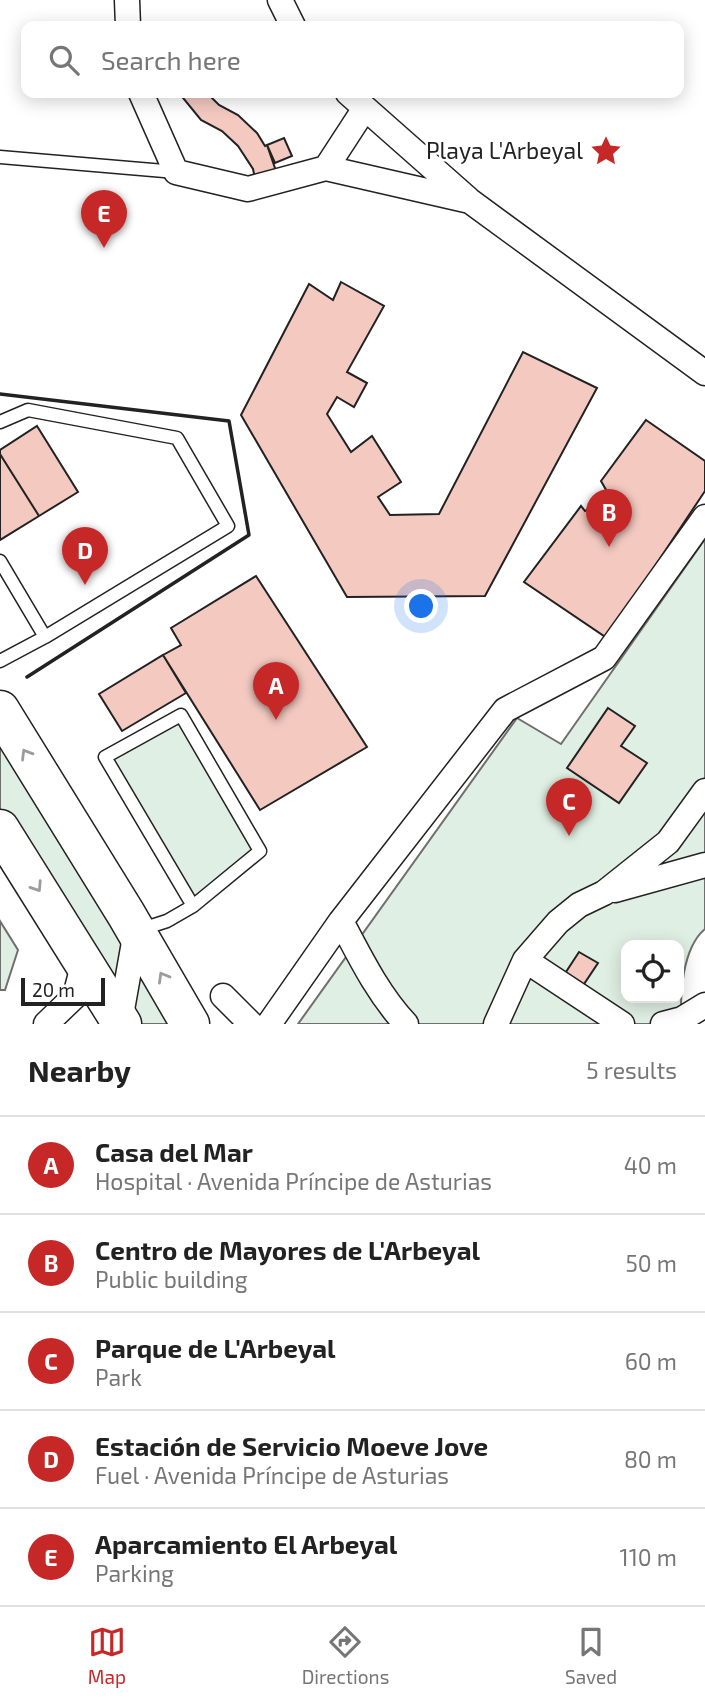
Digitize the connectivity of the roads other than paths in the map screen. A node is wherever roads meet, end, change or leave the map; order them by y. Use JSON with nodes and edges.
{"nodes":[{"id":1,"x":127,"y":0,"type":"edge"},
{"id":2,"x":280,"y":0,"type":"edge"},
{"id":3,"x":128,"y":21,"type":"edge"},
{"id":4,"x":290,"y":21,"type":"edge"},
{"id":5,"x":143,"y":98,"type":"edge"},
{"id":6,"x":356,"y":101,"type":"edge"},
{"id":7,"x":0,"y":158,"type":"edge"},
{"id":8,"x":326,"y":168,"type":"junction"},
{"id":9,"x":176,"y":172,"type":"junction"},
{"id":10,"x":470,"y":201,"type":"junction"},
{"id":11,"x":705,"y":373,"type":"edge"},
{"id":12,"x":0,"y":422,"type":"edge"},
{"id":13,"x":705,"y":517,"type":"edge"},
{"id":14,"x":0,"y":561,"type":"edge"},
{"id":15,"x":45,"y":637,"type":"junction"},
{"id":16,"x":0,"y":661,"type":"edge"},
{"id":17,"x":0,"y":710,"type":"edge"},
{"id":18,"x":705,"y":791,"type":"edge"},
{"id":19,"x":0,"y":829,"type":"edge"},
{"id":20,"x":705,"y":865,"type":"edge"},
{"id":21,"x":604,"y":894,"type":"junction"},
{"id":22,"x":193,"y":906,"type":"junction"},
{"id":23,"x":341,"y":921,"type":"junction"},
{"id":24,"x":136,"y":931,"type":"junction"},
{"id":25,"x":525,"y":960,"type":"junction"},
{"id":26,"x":84,"y":962,"type":"junction"},
{"id":27,"x":223,"y":996,"type":"dead end"},
{"id":28,"x":705,"y":1005,"type":"edge"},
{"id":29,"x":119,"y":1023,"type":"edge"},
{"id":30,"x":46,"y":1024,"type":"edge"},
{"id":31,"x":190,"y":1024,"type":"edge"},
{"id":32,"x":251,"y":1024,"type":"edge"},
{"id":33,"x":269,"y":1024,"type":"edge"},
{"id":34,"x":406,"y":1024,"type":"edge"},
{"id":35,"x":496,"y":1024,"type":"edge"},
{"id":36,"x":622,"y":1024,"type":"edge"},
{"id":37,"x":663,"y":1024,"type":"edge"}],
"edges":[{"from":1,"to":3,"type":"street"},
{"from":2,"to":4,"type":"street"},
{"from":5,"to":9,"type":"street"},
{"from":6,"to":8,"type":"street"},
{"from":6,"to":10,"type":"street"},
{"from":7,"to":9,"type":"lane"},
{"from":8,"to":9,"type":"street"},
{"from":8,"to":10,"type":"street"},
{"from":10,"to":11,"type":"street"},
{"from":12,"to":15,"type":"lane"},
{"from":13,"to":23,"type":"street"},
{"from":14,"to":15,"type":"lane"},
{"from":15,"to":16,"type":"lane"},
{"from":24,"to":17,"type":"highway","one_way":true},
{"from":18,"to":21,"type":"street"},
{"from":19,"to":26,"type":"highway","one_way":true},
{"from":20,"to":21,"type":"street"},
{"from":21,"to":25,"type":"street"},
{"from":22,"to":22,"type":"lane"},
{"from":22,"to":24,"type":"lane"},
{"from":23,"to":33,"type":"street"},
{"from":23,"to":34,"type":"street"},
{"from":24,"to":29,"type":"street"},
{"from":31,"to":24,"type":"highway","one_way":true},
{"from":25,"to":35,"type":"street"},
{"from":25,"to":36,"type":"street"},
{"from":26,"to":29,"type":"highway"},
{"from":26,"to":30,"type":"street"},
{"from":27,"to":32,"type":"street"},
{"from":28,"to":37,"type":"street"}]}
